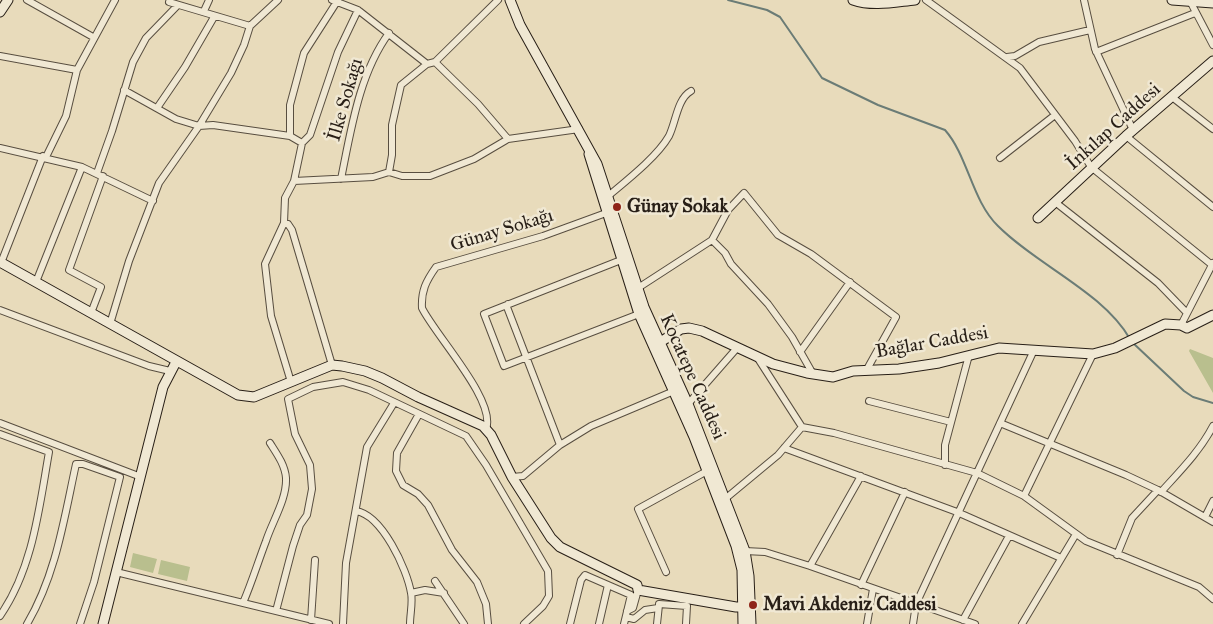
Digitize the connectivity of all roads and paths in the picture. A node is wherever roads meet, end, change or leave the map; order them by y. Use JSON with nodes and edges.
{"nodes":[{"id":1,"x":8,"y":0,"type":"edge"},
{"id":2,"x":27,"y":0,"type":"edge"},
{"id":3,"x":115,"y":0,"type":"edge"},
{"id":4,"x":209,"y":0,"type":"edge"},
{"id":5,"x":278,"y":0,"type":"edge"},
{"id":6,"x":498,"y":0,"type":"edge"},
{"id":7,"x":510,"y":0,"type":"edge"},
{"id":8,"x":852,"y":0,"type":"edge"},
{"id":9,"x":915,"y":0,"type":"edge"},
{"id":10,"x":926,"y":0,"type":"edge"},
{"id":11,"x":1084,"y":0,"type":"edge"},
{"id":12,"x":1172,"y":0,"type":"edge"},
{"id":13,"x":167,"y":1,"type":"edge"},
{"id":14,"x":336,"y":1,"type":"edge"},
{"id":15,"x":1190,"y":1,"type":"junction"},
{"id":16,"x":1213,"y":3,"type":"edge"},
{"id":17,"x":178,"y":6,"type":"junction"},
{"id":18,"x":358,"y":10,"type":"junction"},
{"id":19,"x":0,"y":12,"type":"edge"},
{"id":20,"x":204,"y":12,"type":"junction"},
{"id":21,"x":1195,"y":13,"type":"junction"},
{"id":22,"x":214,"y":17,"type":"junction"},
{"id":23,"x":250,"y":26,"type":"junction"},
{"id":24,"x":1090,"y":30,"type":"junction"},
{"id":25,"x":389,"y":33,"type":"junction"},
{"id":26,"x":93,"y":37,"type":"junction"},
{"id":27,"x":1213,"y":44,"type":"edge"},
{"id":28,"x":1096,"y":52,"type":"junction"},
{"id":29,"x":0,"y":56,"type":"edge"},
{"id":30,"x":1007,"y":58,"type":"junction"},
{"id":31,"x":1213,"y":61,"type":"edge"},
{"id":32,"x":435,"y":62,"type":"junction"},
{"id":33,"x":427,"y":64,"type":"junction"},
{"id":34,"x":77,"y":70,"type":"junction"},
{"id":35,"x":124,"y":90,"type":"junction"},
{"id":36,"x":691,"y":91,"type":"dead end"},
{"id":37,"x":1172,"y":97,"type":"junction"},
{"id":38,"x":157,"y":108,"type":"junction"},
{"id":39,"x":1056,"y":115,"type":"junction"},
{"id":40,"x":199,"y":126,"type":"junction"},
{"id":41,"x":579,"y":129,"type":"junction"},
{"id":42,"x":1213,"y":129,"type":"edge"},
{"id":43,"x":1129,"y":133,"type":"junction"},
{"id":44,"x":290,"y":136,"type":"junction"},
{"id":45,"x":508,"y":139,"type":"junction"},
{"id":46,"x":302,"y":143,"type":"junction"},
{"id":47,"x":587,"y":147,"type":"junction"},
{"id":48,"x":0,"y":148,"type":"edge"},
{"id":49,"x":44,"y":157,"type":"junction"},
{"id":50,"x":1000,"y":158,"type":"dead end"},
{"id":51,"x":82,"y":167,"type":"junction"},
{"id":52,"x":1091,"y":167,"type":"junction"},
{"id":53,"x":388,"y":172,"type":"junction"},
{"id":54,"x":100,"y":174,"type":"junction"},
{"id":55,"x":341,"y":179,"type":"junction"},
{"id":56,"x":294,"y":181,"type":"junction"},
{"id":57,"x":608,"y":197,"type":"junction"},
{"id":58,"x":153,"y":201,"type":"junction"},
{"id":59,"x":1055,"y":202,"type":"junction"},
{"id":60,"x":1213,"y":208,"type":"edge"},
{"id":61,"x":606,"y":213,"type":"junction"},
{"id":62,"x":1038,"y":218,"type":"dead end"},
{"id":63,"x":284,"y":223,"type":"junction"},
{"id":64,"x":712,"y":240,"type":"junction"},
{"id":65,"x":621,"y":260,"type":"junction"},
{"id":66,"x":1,"y":262,"type":"edge"},
{"id":67,"x":1212,"y":264,"type":"edge"},
{"id":68,"x":36,"y":282,"type":"junction"},
{"id":69,"x":850,"y":282,"type":"junction"},
{"id":70,"x":638,"y":288,"type":"junction"},
{"id":71,"x":508,"y":304,"type":"junction"},
{"id":72,"x":0,"y":310,"type":"edge"},
{"id":73,"x":91,"y":313,"type":"junction"},
{"id":74,"x":1187,"y":313,"type":"junction"},
{"id":75,"x":639,"y":314,"type":"junction"},
{"id":76,"x":1213,"y":315,"type":"edge"},
{"id":77,"x":110,"y":324,"type":"junction"},
{"id":78,"x":1181,"y":325,"type":"junction"},
{"id":79,"x":657,"y":343,"type":"junction"},
{"id":80,"x":737,"y":348,"type":"junction"},
{"id":81,"x":1034,"y":350,"type":"junction"},
{"id":82,"x":800,"y":352,"type":"junction"},
{"id":83,"x":1093,"y":354,"type":"junction"},
{"id":84,"x":969,"y":355,"type":"junction"},
{"id":85,"x":526,"y":357,"type":"junction"},
{"id":86,"x":757,"y":358,"type":"junction"},
{"id":87,"x":176,"y":362,"type":"junction"},
{"id":88,"x":332,"y":365,"type":"junction"},
{"id":89,"x":866,"y":370,"type":"junction"},
{"id":90,"x":170,"y":371,"type":"junction"},
{"id":91,"x":813,"y":374,"type":"junction"},
{"id":92,"x":291,"y":382,"type":"junction"},
{"id":93,"x":674,"y":391,"type":"junction"},
{"id":94,"x":869,"y":401,"type":"dead end"},
{"id":95,"x":394,"y":402,"type":"junction"},
{"id":96,"x":688,"y":404,"type":"junction"},
{"id":97,"x":419,"y":414,"type":"junction"},
{"id":98,"x":951,"y":422,"type":"junction"},
{"id":99,"x":0,"y":423,"type":"edge"},
{"id":100,"x":1000,"y":423,"type":"junction"},
{"id":101,"x":1213,"y":426,"type":"edge"},
{"id":102,"x":802,"y":427,"type":"junction"},
{"id":103,"x":486,"y":429,"type":"junction"},
{"id":104,"x":0,"y":434,"type":"edge"},
{"id":105,"x":270,"y":443,"type":"dead end"},
{"id":106,"x":560,"y":445,"type":"junction"},
{"id":107,"x":1051,"y":445,"type":"junction"},
{"id":108,"x":784,"y":448,"type":"junction"},
{"id":109,"x":945,"y":465,"type":"junction"},
{"id":110,"x":707,"y":471,"type":"junction"},
{"id":111,"x":977,"y":473,"type":"junction"},
{"id":112,"x":861,"y":476,"type":"junction"},
{"id":113,"x":141,"y":477,"type":"junction"},
{"id":114,"x":512,"y":477,"type":"junction"},
{"id":115,"x":1160,"y":491,"type":"junction"},
{"id":116,"x":904,"y":492,"type":"junction"},
{"id":117,"x":1024,"y":496,"type":"junction"},
{"id":118,"x":725,"y":498,"type":"junction"},
{"id":119,"x":1213,"y":501,"type":"edge"},
{"id":120,"x":356,"y":511,"type":"junction"},
{"id":121,"x":958,"y":512,"type":"junction"},
{"id":122,"x":1205,"y":517,"type":"junction"},
{"id":123,"x":1213,"y":522,"type":"edge"},
{"id":124,"x":1076,"y":534,"type":"junction"},
{"id":125,"x":1009,"y":536,"type":"junction"},
{"id":126,"x":745,"y":551,"type":"junction"},
{"id":127,"x":1117,"y":555,"type":"junction"},
{"id":128,"x":1062,"y":558,"type":"junction"},
{"id":129,"x":315,"y":560,"type":"dead end"},
{"id":130,"x":810,"y":566,"type":"junction"},
{"id":131,"x":116,"y":572,"type":"junction"},
{"id":132,"x":666,"y":572,"type":"dead end"},
{"id":133,"x":435,"y":581,"type":"dead end"},
{"id":134,"x":608,"y":585,"type":"junction"},
{"id":135,"x":861,"y":585,"type":"junction"},
{"id":136,"x":873,"y":589,"type":"junction"},
{"id":137,"x":638,"y":590,"type":"junction"},
{"id":138,"x":411,"y":593,"type":"junction"},
{"id":139,"x":444,"y":593,"type":"junction"},
{"id":140,"x":1213,"y":599,"type":"edge"},
{"id":141,"x":659,"y":602,"type":"junction"},
{"id":142,"x":243,"y":603,"type":"junction"},
{"id":143,"x":916,"y":604,"type":"junction"},
{"id":144,"x":746,"y":606,"type":"junction"},
{"id":145,"x":276,"y":611,"type":"junction"},
{"id":146,"x":0,"y":616,"type":"edge"},
{"id":147,"x":628,"y":619,"type":"edge"},
{"id":148,"x":311,"y":620,"type":"junction"},
{"id":149,"x":964,"y":620,"type":"junction"},
{"id":150,"x":27,"y":624,"type":"edge"},
{"id":151,"x":80,"y":624,"type":"edge"},
{"id":152,"x":103,"y":624,"type":"edge"},
{"id":153,"x":329,"y":624,"type":"edge"},
{"id":154,"x":343,"y":624,"type":"edge"},
{"id":155,"x":410,"y":624,"type":"edge"},
{"id":156,"x":464,"y":624,"type":"edge"},
{"id":157,"x":488,"y":624,"type":"edge"},
{"id":158,"x":524,"y":624,"type":"edge"},
{"id":159,"x":570,"y":624,"type":"edge"},
{"id":160,"x":599,"y":624,"type":"edge"},
{"id":161,"x":657,"y":624,"type":"edge"},
{"id":162,"x":686,"y":624,"type":"edge"},
{"id":163,"x":743,"y":624,"type":"edge"},
{"id":164,"x":751,"y":624,"type":"edge"},
{"id":165,"x":867,"y":624,"type":"edge"},
{"id":166,"x":913,"y":624,"type":"edge"},
{"id":167,"x":975,"y":624,"type":"edge"},
{"id":168,"x":1022,"y":624,"type":"edge"}],
"edges":[{"from":1,"to":19,"type":"street"},
{"from":2,"to":26,"type":"street"},
{"from":3,"to":26,"type":"street"},
{"from":4,"to":20,"type":"street"},
{"from":5,"to":23,"type":"street"},
{"from":6,"to":32,"type":"street"},
{"from":7,"to":41,"type":"street","name":"Kocatepe Caddesi"},
{"from":8,"to":9,"type":"street"},
{"from":10,"to":30,"type":"street"},
{"from":11,"to":24,"type":"street"},
{"from":12,"to":15,"type":"street"},
{"from":13,"to":17,"type":"street"},
{"from":14,"to":18,"type":"street"},
{"from":14,"to":44,"type":"street"},
{"from":15,"to":16,"type":"street"},
{"from":15,"to":21,"type":"street"},
{"from":17,"to":20,"type":"street"},
{"from":17,"to":35,"type":"street"},
{"from":18,"to":25,"type":"street"},
{"from":18,"to":46,"type":"street"},
{"from":20,"to":22,"type":"street"},
{"from":21,"to":27,"type":"street"},
{"from":21,"to":28,"type":"street"},
{"from":22,"to":23,"type":"street"},
{"from":22,"to":38,"type":"street"},
{"from":23,"to":40,"type":"street"},
{"from":24,"to":28,"type":"street"},
{"from":24,"to":30,"type":"street"},
{"from":25,"to":33,"type":"street"},
{"from":25,"to":55,"type":"street","name":"İlke Sokağı"},
{"from":26,"to":34,"type":"street"},
{"from":28,"to":43,"type":"street"},
{"from":29,"to":34,"type":"street"},
{"from":30,"to":39,"type":"street"},
{"from":31,"to":37,"type":"street","name":"İnkılap Caddesi"},
{"from":32,"to":33,"type":"street"},
{"from":32,"to":45,"type":"street"},
{"from":33,"to":53,"type":"street"},
{"from":34,"to":49,"type":"street"},
{"from":35,"to":38,"type":"street"},
{"from":35,"to":54,"type":"street"},
{"from":36,"to":57,"type":"street"},
{"from":37,"to":42,"type":"street"},
{"from":37,"to":43,"type":"street","name":"İnkılap Caddesi"},
{"from":38,"to":40,"type":"street"},
{"from":39,"to":50,"type":"street"},
{"from":39,"to":52,"type":"street"},
{"from":40,"to":44,"type":"street"},
{"from":40,"to":58,"type":"street"},
{"from":41,"to":45,"type":"street"},
{"from":41,"to":47,"type":"street","name":"Kocatepe Caddesi"},
{"from":43,"to":52,"type":"street","name":"İnkılap Caddesi"},
{"from":43,"to":60,"type":"street"},
{"from":44,"to":46,"type":"street"},
{"from":45,"to":53,"type":"street"},
{"from":46,"to":56,"type":"street"},
{"from":47,"to":57,"type":"street","name":"Kocatepe Caddesi"},
{"from":47,"to":61,"type":"street","name":"Kocatepe Caddesi"},
{"from":48,"to":49,"type":"street"},
{"from":49,"to":51,"type":"street"},
{"from":49,"to":66,"type":"street"},
{"from":51,"to":54,"type":"street"},
{"from":51,"to":68,"type":"street"},
{"from":52,"to":59,"type":"street","name":"İnkılap Caddesi"},
{"from":52,"to":67,"type":"street"},
{"from":53,"to":55,"type":"street"},
{"from":54,"to":58,"type":"street"},
{"from":54,"to":73,"type":"street"},
{"from":55,"to":56,"type":"street"},
{"from":56,"to":63,"type":"street"},
{"from":57,"to":70,"type":"street","name":"Kocatepe Caddesi"},
{"from":58,"to":77,"type":"street"},
{"from":59,"to":62,"type":"street","name":"İnkılap Caddesi"},
{"from":59,"to":74,"type":"street"},
{"from":61,"to":65,"type":"street","name":"Kocatepe Caddesi"},
{"from":61,"to":103,"type":"street","name":"Günay Sokağı"},
{"from":63,"to":88,"type":"street"},
{"from":63,"to":92,"type":"street"},
{"from":64,"to":69,"type":"street"},
{"from":64,"to":70,"type":"street"},
{"from":64,"to":82,"type":"street"},
{"from":65,"to":71,"type":"street"},
{"from":65,"to":75,"type":"street","name":"Kocatepe Caddesi"},
{"from":66,"to":68,"type":"street"},
{"from":67,"to":74,"type":"street"},
{"from":68,"to":73,"type":"street"},
{"from":69,"to":82,"type":"street"},
{"from":69,"to":89,"type":"street"},
{"from":70,"to":79,"type":"street","name":"Kocatepe Caddesi"},
{"from":71,"to":85,"type":"street"},
{"from":71,"to":85,"type":"street"},
{"from":72,"to":90,"type":"street"},
{"from":73,"to":77,"type":"street"},
{"from":74,"to":78,"type":"street"},
{"from":75,"to":79,"type":"street","name":"Kocatepe Caddesi"},
{"from":75,"to":85,"type":"street"},
{"from":76,"to":78,"type":"street","name":"Bağlar Caddesi"},
{"from":77,"to":87,"type":"street"},
{"from":78,"to":83,"type":"street","name":"Bağlar Caddesi"},
{"from":79,"to":80,"type":"street","name":"Bağlar Caddesi"},
{"from":79,"to":93,"type":"street","name":"Kocatepe Caddesi"},
{"from":79,"to":96,"type":"street","name":"Kocatepe Caddesi"},
{"from":80,"to":86,"type":"street","name":"Bağlar Caddesi"},
{"from":80,"to":96,"type":"street"},
{"from":81,"to":83,"type":"street","name":"Bağlar Caddesi"},
{"from":81,"to":84,"type":"street","name":"Bağlar Caddesi"},
{"from":81,"to":100,"type":"street"},
{"from":82,"to":91,"type":"street"},
{"from":83,"to":107,"type":"street"},
{"from":84,"to":89,"type":"street","name":"Bağlar Caddesi"},
{"from":84,"to":98,"type":"street"},
{"from":85,"to":106,"type":"street"},
{"from":86,"to":91,"type":"street","name":"Bağlar Caddesi"},
{"from":86,"to":102,"type":"street"},
{"from":87,"to":90,"type":"street"},
{"from":87,"to":92,"type":"street"},
{"from":88,"to":92,"type":"street"},
{"from":88,"to":103,"type":"street"},
{"from":89,"to":91,"type":"street","name":"Bağlar Caddesi"},
{"from":90,"to":113,"type":"street"},
{"from":93,"to":106,"type":"street"},
{"from":93,"to":110,"type":"street","name":"Kocatepe Caddesi"},
{"from":94,"to":98,"type":"street"},
{"from":95,"to":97,"type":"street"},
{"from":95,"to":120,"type":"street"},
{"from":95,"to":145,"type":"street"},
{"from":96,"to":118,"type":"street","name":"Kocatepe Caddesi"},
{"from":97,"to":157,"type":"street"},
{"from":97,"to":158,"type":"street"},
{"from":98,"to":109,"type":"street"},
{"from":99,"to":113,"type":"street"},
{"from":100,"to":107,"type":"street"},
{"from":100,"to":111,"type":"street"},
{"from":101,"to":115,"type":"street"},
{"from":102,"to":108,"type":"street"},
{"from":102,"to":109,"type":"street"},
{"from":103,"to":114,"type":"street"},
{"from":104,"to":146,"type":"street"},
{"from":105,"to":142,"type":"street"},
{"from":106,"to":114,"type":"street"},
{"from":107,"to":115,"type":"street"},
{"from":107,"to":117,"type":"street"},
{"from":108,"to":112,"type":"street"},
{"from":108,"to":118,"type":"street"},
{"from":109,"to":111,"type":"street"},
{"from":110,"to":132,"type":"street"},
{"from":110,"to":144,"type":"street","name":"Kocatepe Caddesi"},
{"from":111,"to":117,"type":"street"},
{"from":111,"to":121,"type":"street"},
{"from":112,"to":116,"type":"street"},
{"from":112,"to":130,"type":"street"},
{"from":113,"to":131,"type":"street"},
{"from":114,"to":137,"type":"street"},
{"from":115,"to":122,"type":"street"},
{"from":115,"to":127,"type":"street"},
{"from":116,"to":121,"type":"street"},
{"from":116,"to":135,"type":"street"},
{"from":117,"to":124,"type":"street"},
{"from":118,"to":126,"type":"street","name":"Kocatepe Caddesi"},
{"from":119,"to":122,"type":"street"},
{"from":120,"to":138,"type":"street"},
{"from":120,"to":154,"type":"street"},
{"from":121,"to":125,"type":"street"},
{"from":121,"to":143,"type":"street"},
{"from":122,"to":123,"type":"street"},
{"from":124,"to":127,"type":"street"},
{"from":124,"to":128,"type":"street"},
{"from":125,"to":128,"type":"street"},
{"from":125,"to":149,"type":"street"},
{"from":126,"to":130,"type":"street"},
{"from":126,"to":144,"type":"street","name":"Kocatepe Caddesi"},
{"from":127,"to":140,"type":"street"},
{"from":128,"to":168,"type":"street"},
{"from":129,"to":148,"type":"street"},
{"from":130,"to":135,"type":"street"},
{"from":131,"to":142,"type":"street"},
{"from":131,"to":152,"type":"street"},
{"from":133,"to":139,"type":"street"},
{"from":134,"to":147,"type":"street"},
{"from":134,"to":159,"type":"street"},
{"from":134,"to":160,"type":"street"},
{"from":135,"to":136,"type":"street"},
{"from":136,"to":143,"type":"street"},
{"from":136,"to":165,"type":"street"},
{"from":137,"to":141,"type":"street"},
{"from":137,"to":147,"type":"street"},
{"from":138,"to":139,"type":"street"},
{"from":138,"to":155,"type":"street"},
{"from":139,"to":156,"type":"street"},
{"from":141,"to":144,"type":"street"},
{"from":141,"to":147,"type":"street"},
{"from":141,"to":161,"type":"street"},
{"from":141,"to":162,"type":"street"},
{"from":142,"to":145,"type":"street"},
{"from":143,"to":149,"type":"street"},
{"from":143,"to":166,"type":"street"},
{"from":144,"to":163,"type":"street","name":"Kocatepe Caddesi"},
{"from":144,"to":164,"type":"street","name":"Kocatepe Caddesi"},
{"from":145,"to":148,"type":"street"},
{"from":148,"to":153,"type":"street"},
{"from":149,"to":167,"type":"street"},
{"from":150,"to":151,"type":"street"}]}
